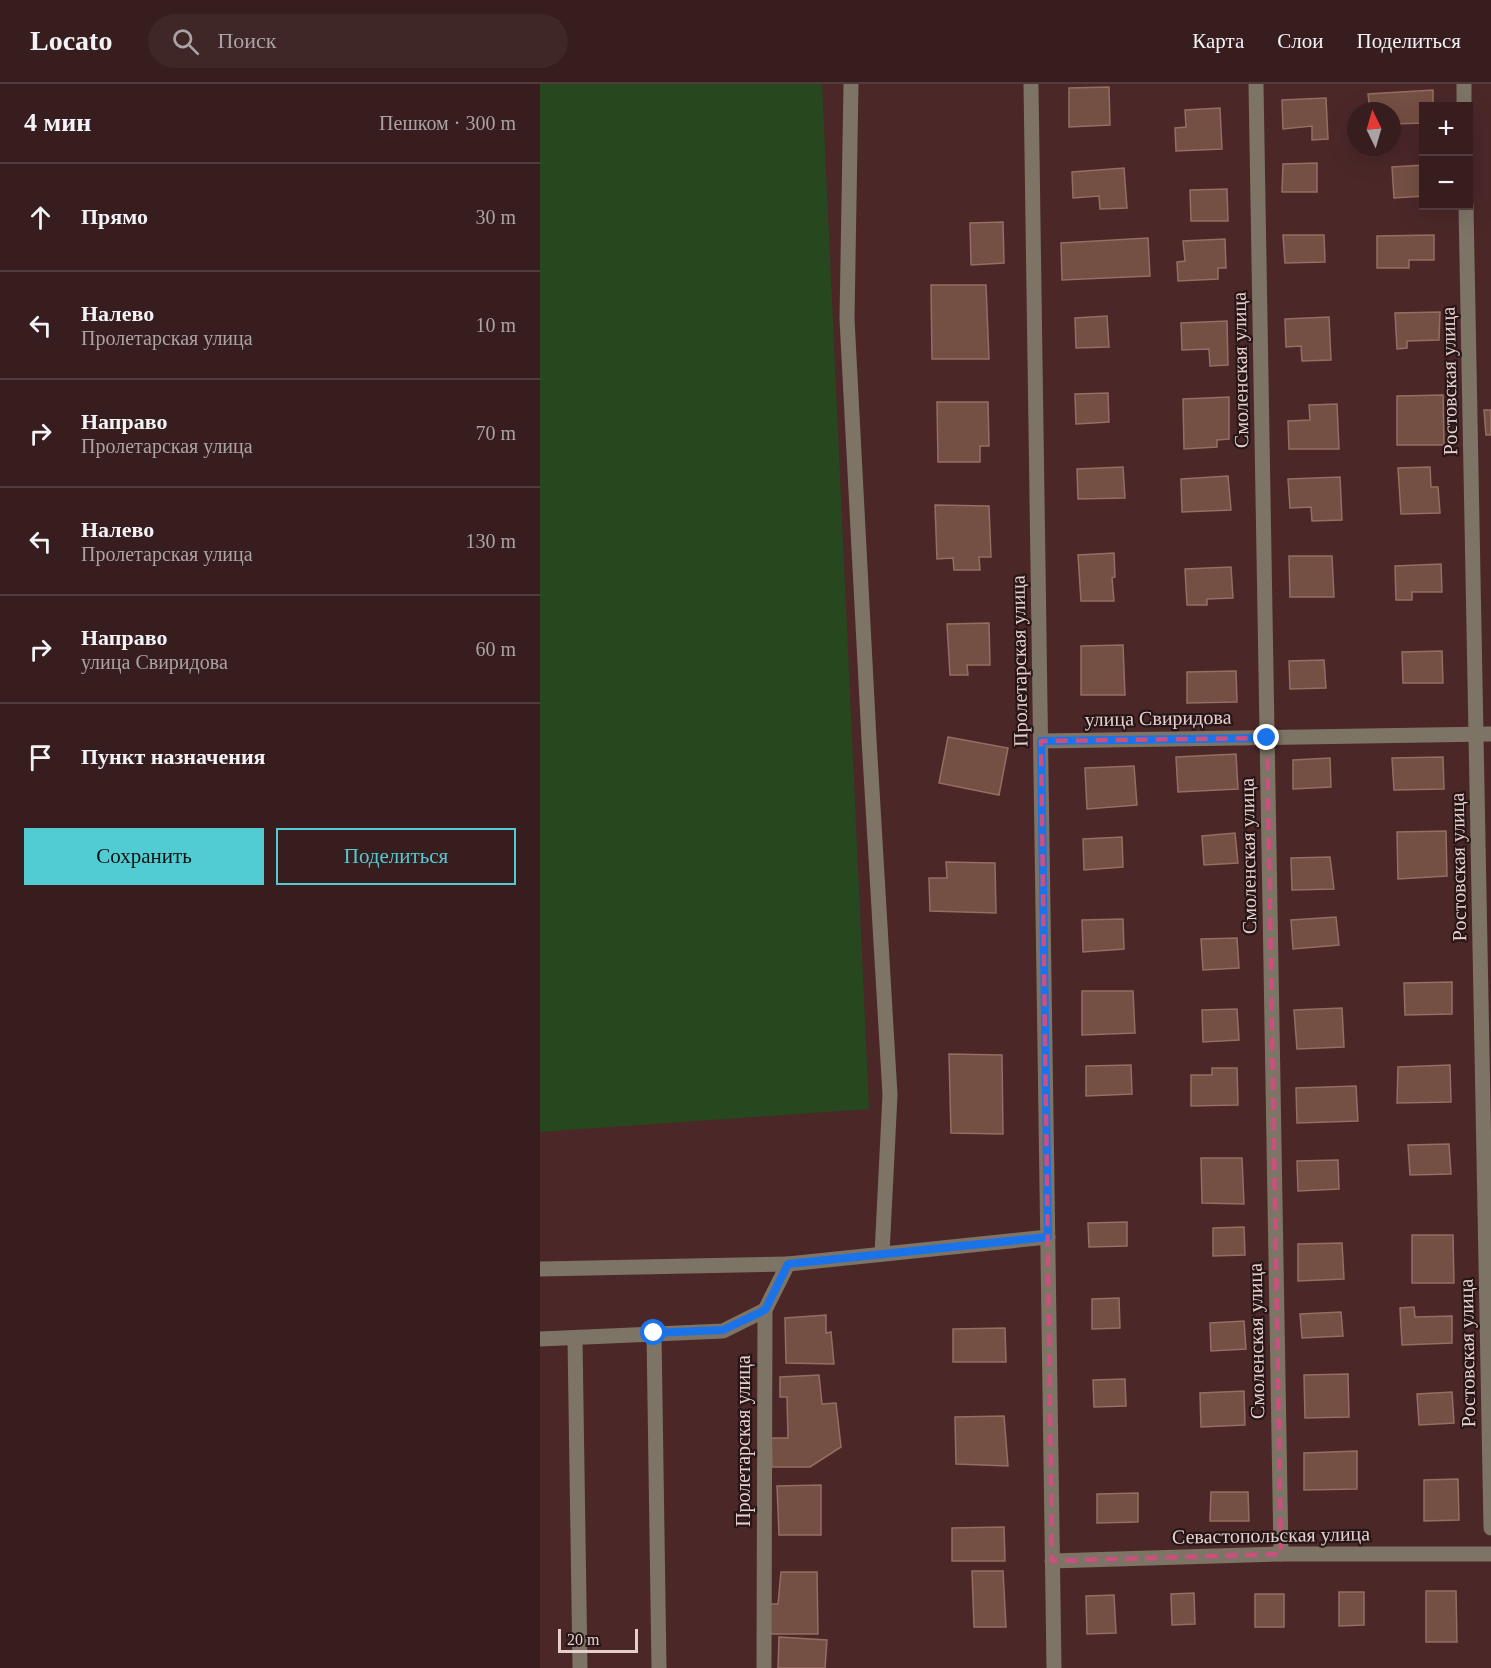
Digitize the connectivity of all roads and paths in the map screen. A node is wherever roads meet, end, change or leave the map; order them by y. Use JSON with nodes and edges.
{"nodes":[{"id":1,"x":851,"y":84,"type":"edge"},
{"id":2,"x":1031,"y":84,"type":"edge"},
{"id":3,"x":1256,"y":84,"type":"edge"},
{"id":4,"x":1464,"y":84,"type":"edge"},
{"id":5,"x":1464,"y":102,"type":"edge"},
{"id":6,"x":1466,"y":210,"type":"edge"},
{"id":7,"x":1484,"y":734,"type":"edge"},
{"id":8,"x":1267,"y":738,"type":"junction"},
{"id":9,"x":1041,"y":741,"type":"junction"},
{"id":10,"x":1048,"y":1237,"type":"junction"},
{"id":11,"x":882,"y":1254,"type":"junction"},
{"id":12,"x":788,"y":1264,"type":"junction"},
{"id":13,"x":540,"y":1269,"type":"edge"},
{"id":14,"x":765,"y":1310,"type":"junction"},
{"id":15,"x":654,"y":1333,"type":"junction"},
{"id":16,"x":575,"y":1338,"type":"junction"},
{"id":17,"x":540,"y":1339,"type":"edge"},
{"id":18,"x":1491,"y":1528,"type":"edge"},
{"id":19,"x":1281,"y":1554,"type":"junction"},
{"id":20,"x":1491,"y":1554,"type":"edge"},
{"id":21,"x":1052,"y":1561,"type":"junction"},
{"id":22,"x":580,"y":1668,"type":"edge"},
{"id":23,"x":659,"y":1668,"type":"edge"},
{"id":24,"x":764,"y":1668,"type":"edge"},
{"id":25,"x":1054,"y":1668,"type":"edge"}],
"edges":[{"from":1,"to":11,"type":"street"},
{"from":2,"to":9,"type":"street","name":"Пролетарская улица"},
{"from":3,"to":8,"type":"street","name":"Смоленская улица"},
{"from":4,"to":5,"type":"street"},
{"from":6,"to":7,"type":"street","name":"Ростовская улица"},
{"from":7,"to":8,"type":"street","name":"улица Свиридова"},
{"from":7,"to":18,"type":"street","name":"Ростовская улица"},
{"from":8,"to":9,"type":"street","name":"улица Свиридова"},
{"from":8,"to":19,"type":"street","name":"Смоленская улица"},
{"from":9,"to":10,"type":"street","name":"Пролетарская улица"},
{"from":10,"to":11,"type":"street"},
{"from":10,"to":21,"type":"street","name":"Пролетарская улица"},
{"from":11,"to":12,"type":"street"},
{"from":12,"to":13,"type":"street"},
{"from":12,"to":14,"type":"street","name":"Пролетарская улица"},
{"from":14,"to":15,"type":"street"},
{"from":14,"to":24,"type":"street","name":"Пролетарская улица"},
{"from":15,"to":16,"type":"street"},
{"from":15,"to":23,"type":"street"},
{"from":16,"to":17,"type":"street"},
{"from":16,"to":22,"type":"street"},
{"from":19,"to":20,"type":"street","name":"Севастопольская улица"},
{"from":19,"to":21,"type":"street","name":"Севастопольская улица"},
{"from":21,"to":25,"type":"street","name":"Пролетарская улица"}]}
